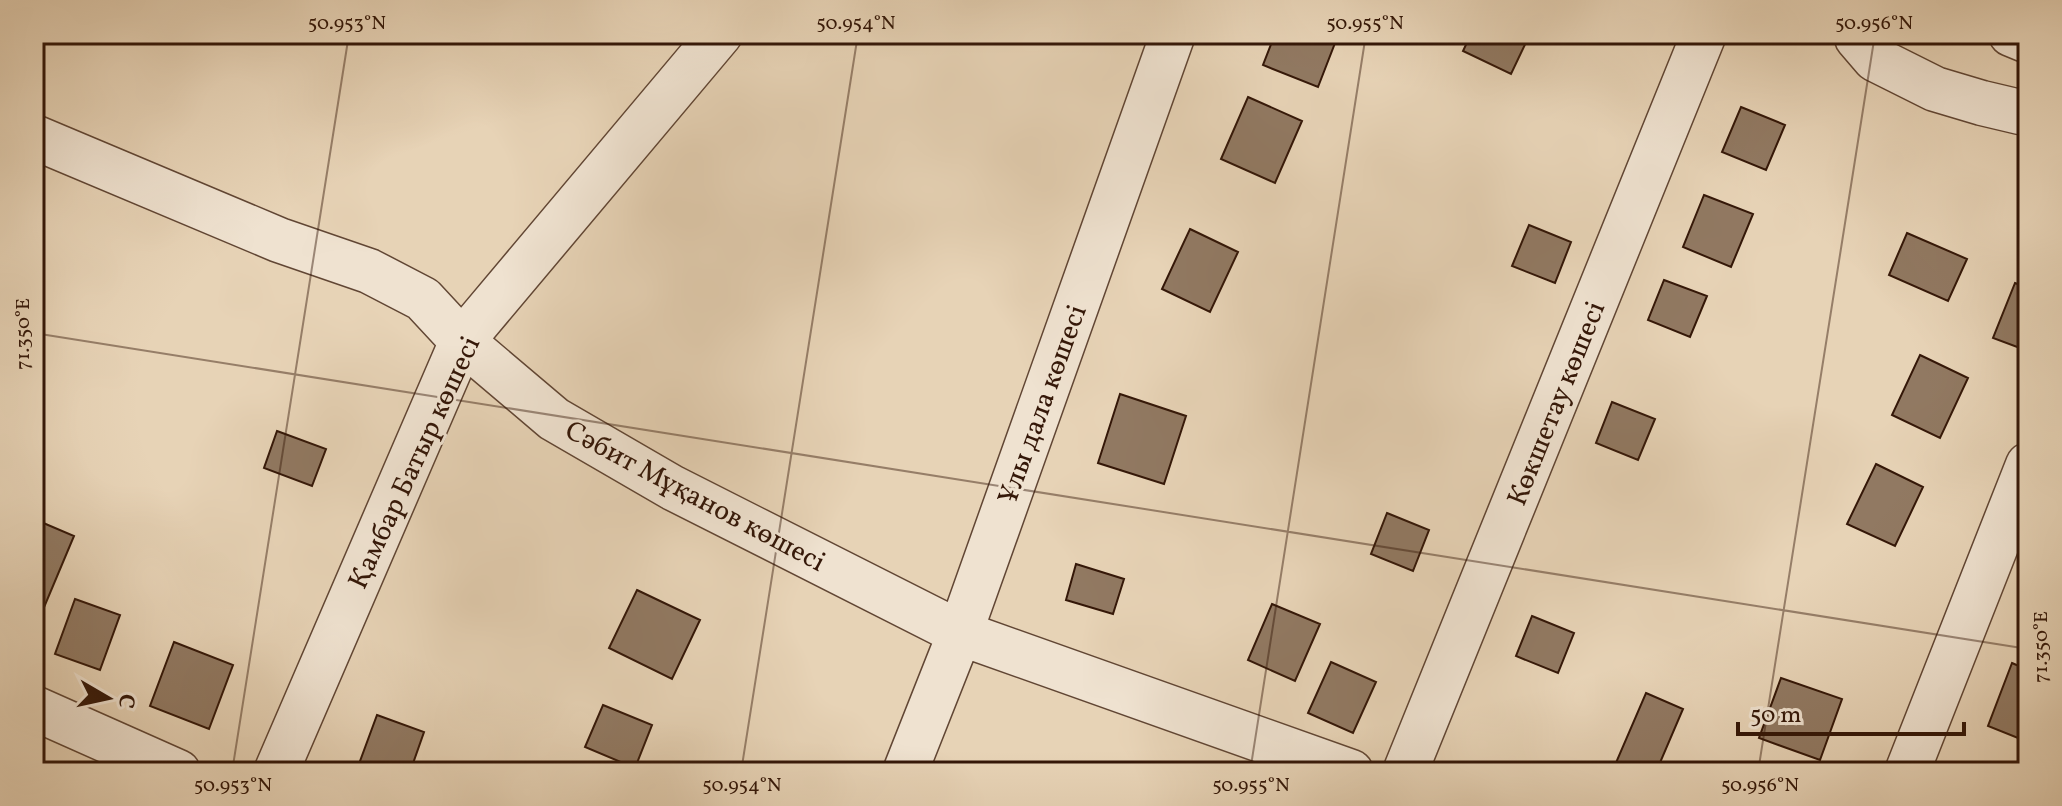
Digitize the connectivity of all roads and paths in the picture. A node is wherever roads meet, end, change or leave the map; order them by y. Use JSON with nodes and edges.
{"nodes":[{"id":1,"x":720,"y":34,"type":"edge"},
{"id":2,"x":1173,"y":34,"type":"edge"},
{"id":3,"x":1704,"y":34,"type":"edge"},
{"id":4,"x":1856,"y":34,"type":"edge"},
{"id":5,"x":2011,"y":34,"type":"edge"},
{"id":6,"x":2028,"y":41,"type":"edge"},
{"id":7,"x":2028,"y":112,"type":"edge"},
{"id":8,"x":34,"y":137,"type":"edge"},
{"id":9,"x":462,"y":341,"type":"junction"},
{"id":10,"x":2028,"y":465,"type":"edge"},
{"id":11,"x":960,"y":633,"type":"junction"},
{"id":12,"x":34,"y":708,"type":"edge"},
{"id":13,"x":178,"y":772,"type":"edge"},
{"id":14,"x":276,"y":772,"type":"edge"},
{"id":15,"x":905,"y":772,"type":"edge"},
{"id":16,"x":1351,"y":772,"type":"edge"},
{"id":17,"x":1405,"y":772,"type":"edge"},
{"id":18,"x":1907,"y":772,"type":"edge"}],
"edges":[{"from":1,"to":9,"type":"street","name":"Қамбар Батыр көшесі"},
{"from":2,"to":11,"type":"street","name":"Ұлы дала көшесі"},
{"from":3,"to":17,"type":"street","name":"Көкшетау көшесі"},
{"from":4,"to":7,"type":"street"},
{"from":5,"to":6,"type":"street"},
{"from":8,"to":9,"type":"street","name":"Сәбит Мұқанов көшесі"},
{"from":9,"to":11,"type":"street","name":"Сәбит Мұқанов көшесі"},
{"from":9,"to":14,"type":"street","name":"Қамбар Батыр көшесі"},
{"from":10,"to":18,"type":"street"},
{"from":11,"to":15,"type":"street","name":"Ұлы дала көшесі"},
{"from":11,"to":16,"type":"street","name":"Сәбит Мұқанов көшесі"},
{"from":12,"to":13,"type":"street"}]}
